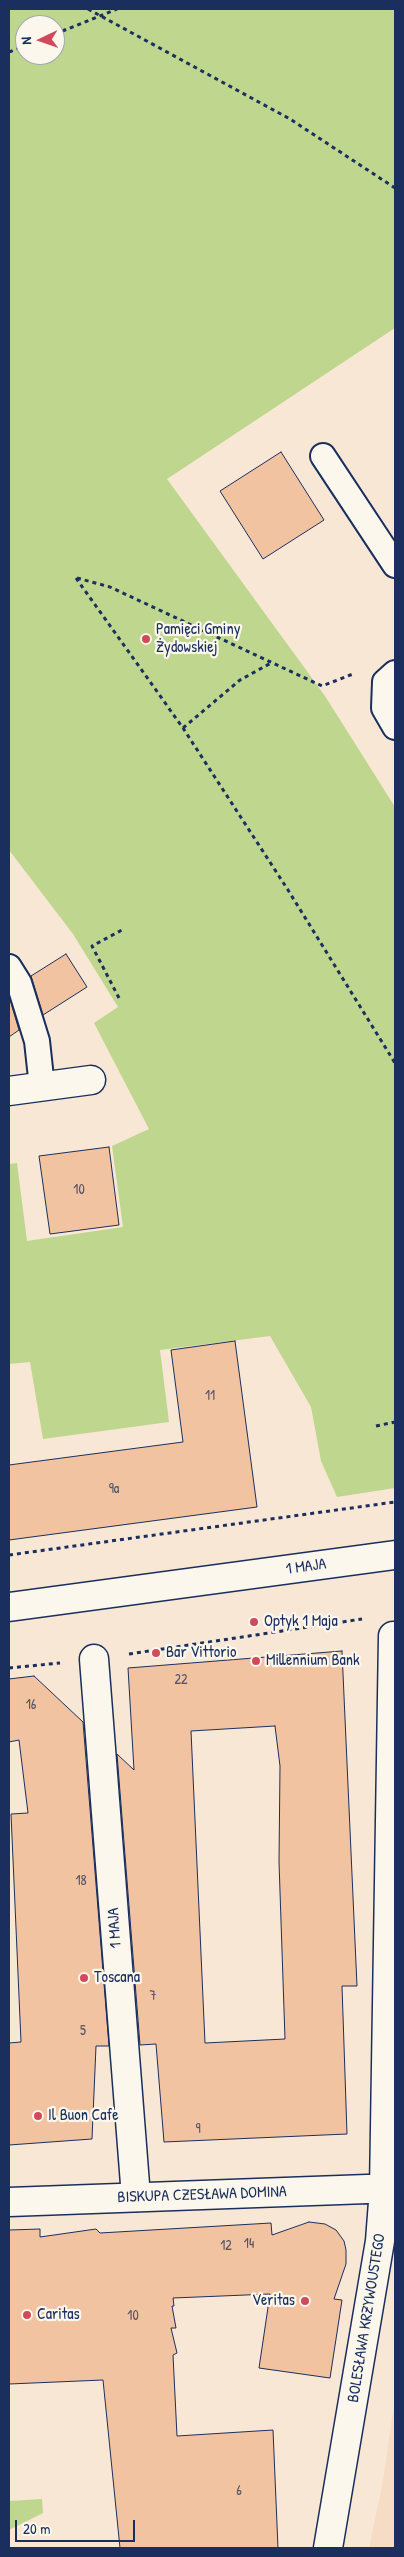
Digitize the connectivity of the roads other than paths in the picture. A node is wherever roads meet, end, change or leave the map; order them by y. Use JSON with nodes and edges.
{"nodes":[{"id":1,"x":323,"y":456,"type":"dead end"},
{"id":2,"x":395,"y":565,"type":"edge"},
{"id":3,"x":395,"y":673,"type":"edge"},
{"id":4,"x":395,"y":727,"type":"edge"},
{"id":5,"x":9,"y":967,"type":"edge"},
{"id":6,"x":91,"y":1080,"type":"dead end"},
{"id":7,"x":42,"y":1087,"type":"junction"},
{"id":8,"x":9,"y":1091,"type":"edge"},
{"id":9,"x":395,"y":1555,"type":"edge"},
{"id":10,"x":9,"y":1607,"type":"edge"},
{"id":11,"x":393,"y":1636,"type":"dead end"},
{"id":12,"x":94,"y":1660,"type":"road end"},
{"id":13,"x":390,"y":2188,"type":"edge"},
{"id":14,"x":136,"y":2197,"type":"junction"},
{"id":15,"x":9,"y":2202,"type":"edge"},
{"id":16,"x":328,"y":2548,"type":"edge"}],
"edges":[{"from":1,"to":2,"type":"lane"},
{"from":3,"to":4,"type":"lane"},
{"from":5,"to":7,"type":"lane"},
{"from":6,"to":7,"type":"street"},
{"from":7,"to":8,"type":"street"},
{"from":9,"to":10,"type":"street","name":"1 MAJA"},
{"from":11,"to":13,"type":"street","name":"BOLESŁAWA KRZYWOUSTEGO"},
{"from":12,"to":14,"type":"street","name":"1 MAJA"},
{"from":13,"to":14,"type":"street","name":"BISKUPA CZESŁAWA DOMINA"},
{"from":13,"to":16,"type":"street","name":"BOLESŁAWA KRZYWOUSTEGO"},
{"from":14,"to":15,"type":"street","name":"BISKUPA CZESŁAWA DOMINA"}]}
